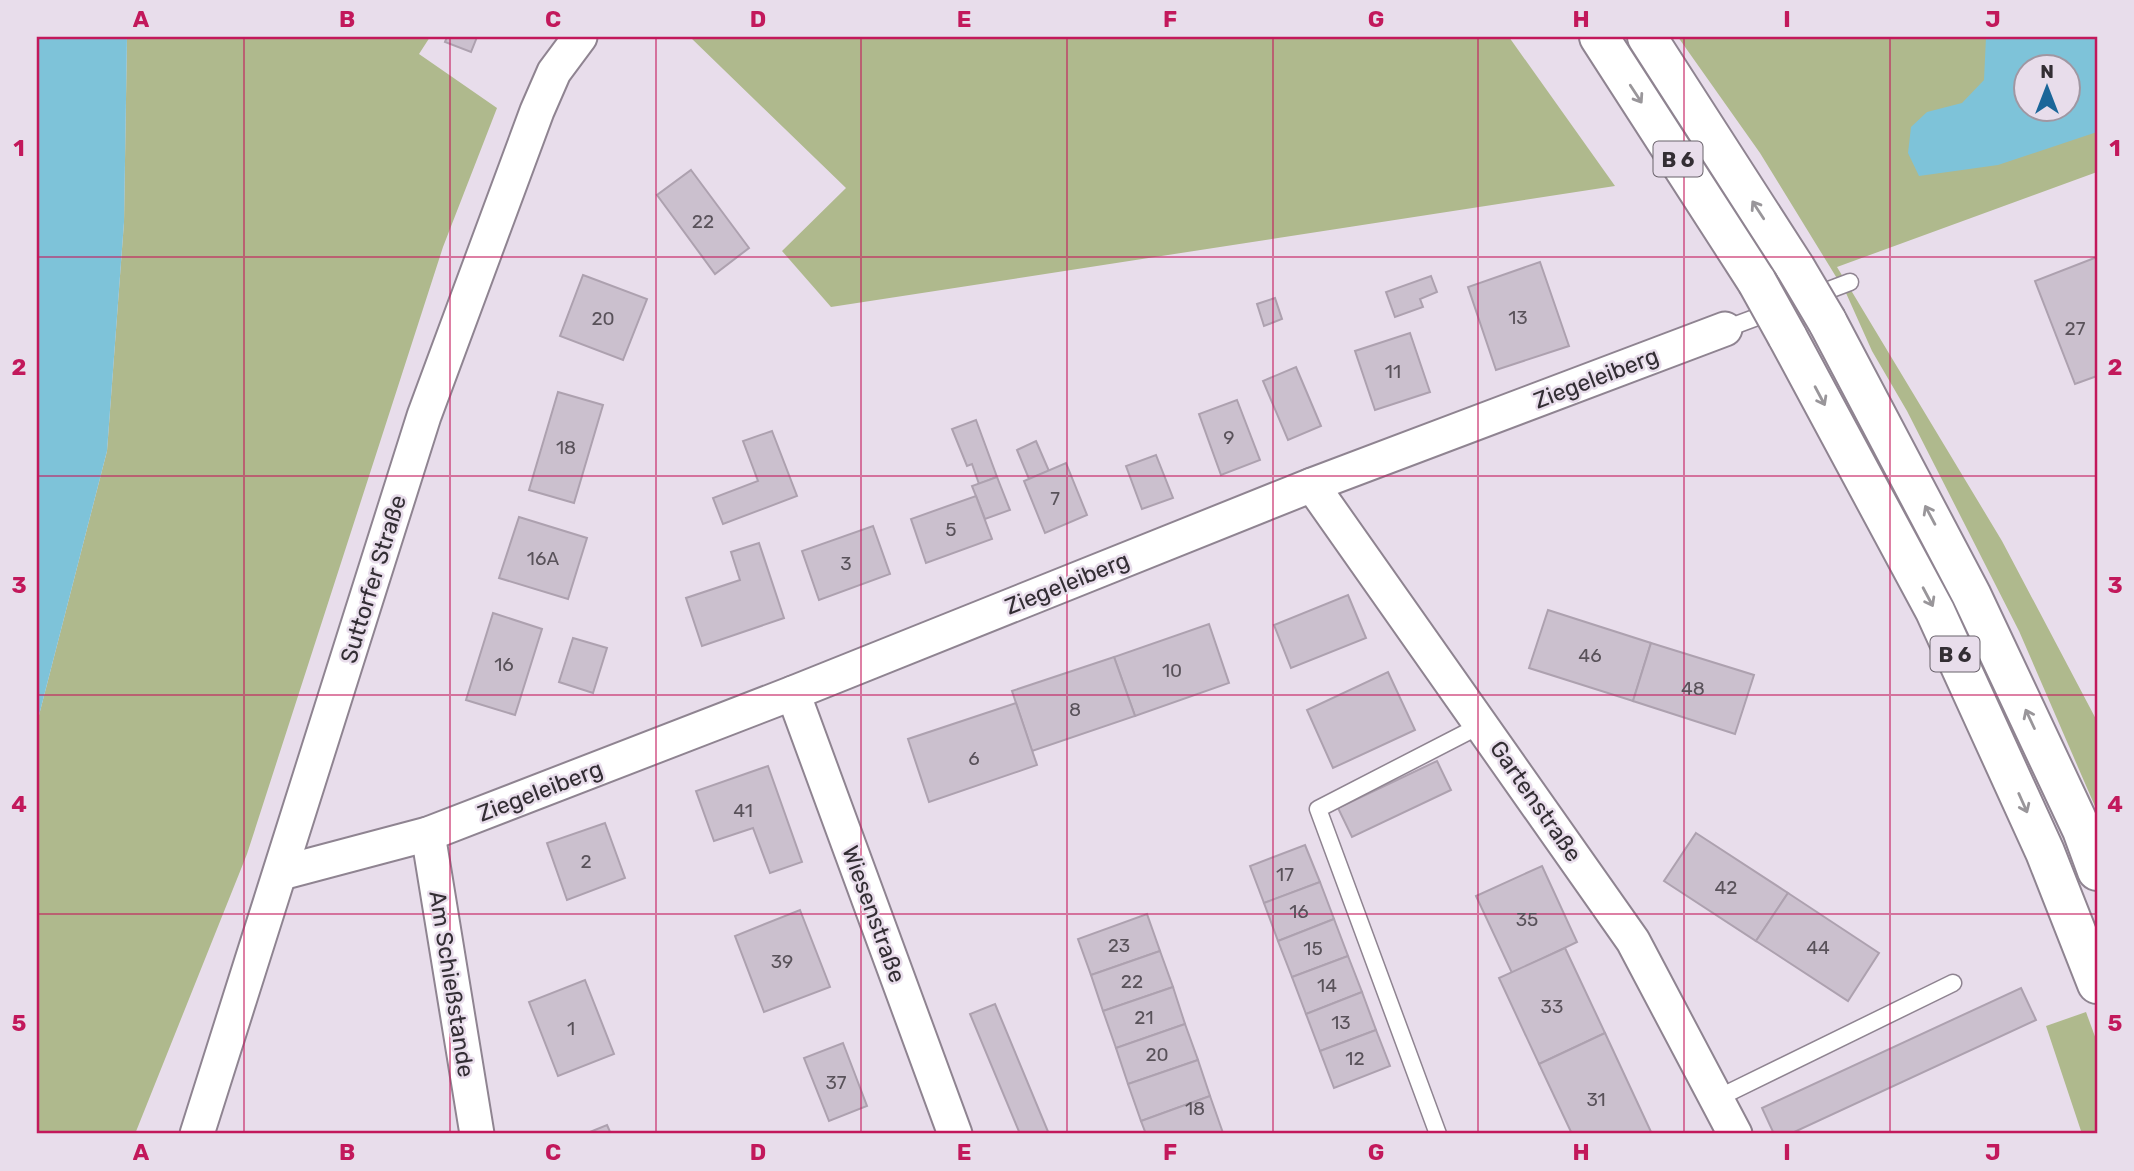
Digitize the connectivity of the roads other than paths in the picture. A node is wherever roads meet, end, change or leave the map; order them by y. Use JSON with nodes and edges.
{"nodes":[{"id":1,"x":580,"y":37,"type":"edge"},
{"id":2,"x":1599,"y":37,"type":"edge"},
{"id":3,"x":1647,"y":37,"type":"edge"},
{"id":4,"x":1850,"y":282,"type":"dead end"},
{"id":5,"x":1799,"y":307,"type":"junction"},
{"id":6,"x":1725,"y":329,"type":"joint"},
{"id":7,"x":1312,"y":485,"type":"junction"},
{"id":8,"x":793,"y":693,"type":"junction"},
{"id":9,"x":1483,"y":724,"type":"junction"},
{"id":10,"x":428,"y":834,"type":"junction"},
{"id":11,"x":2097,"y":871,"type":"edge"},
{"id":12,"x":281,"y":873,"type":"junction"},
{"id":13,"x":1953,"y":983,"type":"dead end"},
{"id":14,"x":2097,"y":984,"type":"edge"},
{"id":15,"x":1718,"y":1098,"type":"junction"},
{"id":16,"x":197,"y":1134,"type":"edge"},
{"id":17,"x":477,"y":1134,"type":"edge"},
{"id":18,"x":956,"y":1134,"type":"edge"},
{"id":19,"x":1438,"y":1134,"type":"edge"},
{"id":20,"x":1735,"y":1134,"type":"edge"}],
"edges":[{"from":1,"to":12,"type":"street","name":"Suttorfer Straße"},
{"from":2,"to":5,"type":"highway","number":"B 6","one_way":true,"bridge":true},
{"from":5,"to":3,"type":"highway","number":"B 6","one_way":true},
{"from":4,"to":5,"type":"lane","name":"Ziegeleiberg"},
{"from":5,"to":6,"type":"lane","name":"Ziegeleiberg"},
{"from":11,"to":5,"type":"highway","number":"B 6","one_way":true},
{"from":5,"to":14,"type":"highway","number":"B 6","one_way":true},
{"from":6,"to":7,"type":"street","name":"Ziegeleiberg"},
{"from":7,"to":8,"type":"street","name":"Ziegeleiberg"},
{"from":7,"to":9,"type":"street","name":"Gartenstraße"},
{"from":8,"to":10,"type":"street","name":"Ziegeleiberg"},
{"from":8,"to":18,"type":"street","name":"Wiesenstraße"},
{"from":9,"to":15,"type":"street","name":"Gartenstraße"},
{"from":9,"to":19,"type":"lane"},
{"from":10,"to":12,"type":"street","name":"Ziegeleiberg"},
{"from":10,"to":17,"type":"street","name":"Am Schießstande"},
{"from":12,"to":16,"type":"street","name":"Suttorfer Straße"},
{"from":13,"to":15,"type":"lane"},
{"from":15,"to":20,"type":"street","name":"Gartenstraße"}]}
